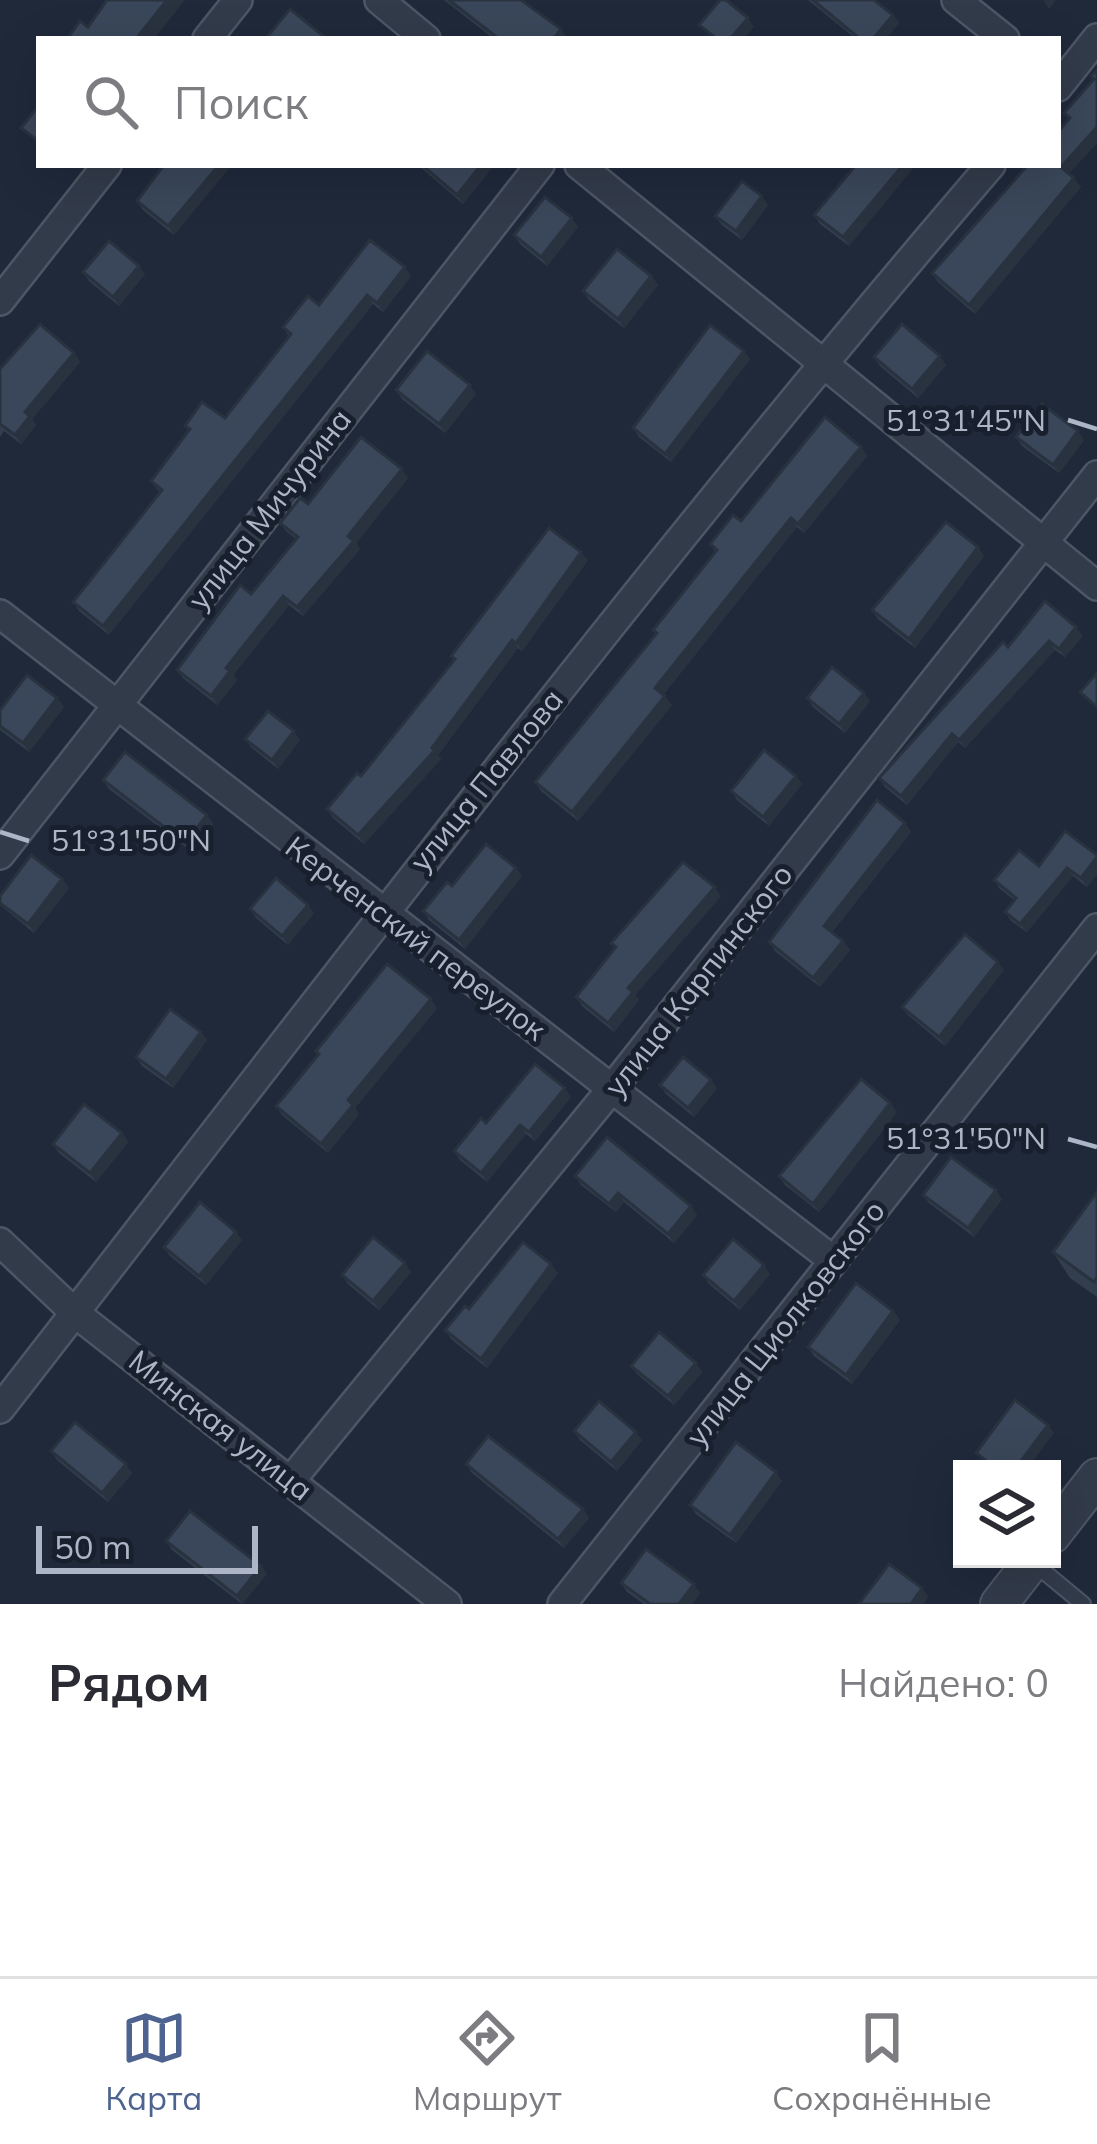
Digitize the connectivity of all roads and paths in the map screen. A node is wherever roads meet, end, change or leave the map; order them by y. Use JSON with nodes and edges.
{"nodes":[{"id":1,"x":238,"y":0,"type":"edge"},
{"id":2,"x":379,"y":0,"type":"edge"},
{"id":3,"x":956,"y":0,"type":"edge"},
{"id":4,"x":209,"y":36,"type":"edge"},
{"id":5,"x":422,"y":36,"type":"edge"},
{"id":6,"x":1001,"y":36,"type":"edge"},
{"id":7,"x":1097,"y":38,"type":"edge"},
{"id":8,"x":1061,"y":82,"type":"edge"},
{"id":9,"x":105,"y":168,"type":"edge"},
{"id":10,"x":538,"y":168,"type":"edge"},
{"id":11,"x":583,"y":168,"type":"edge"},
{"id":12,"x":988,"y":168,"type":"edge"},
{"id":13,"x":0,"y":301,"type":"edge"},
{"id":14,"x":819,"y":365,"type":"junction"},
{"id":15,"x":1097,"y":475,"type":"edge"},
{"id":16,"x":1043,"y":544,"type":"junction"},
{"id":17,"x":1097,"y":586,"type":"edge"},
{"id":18,"x":0,"y":614,"type":"edge"},
{"id":19,"x":115,"y":705,"type":"junction"},
{"id":20,"x":0,"y":855,"type":"edge"},
{"id":21,"x":380,"y":913,"type":"junction"},
{"id":22,"x":1097,"y":928,"type":"edge"},
{"id":23,"x":613,"y":1087,"type":"junction"},
{"id":24,"x":0,"y":1242,"type":"edge"},
{"id":25,"x":834,"y":1261,"type":"junction"},
{"id":26,"x":75,"y":1312,"type":"junction"},
{"id":27,"x":0,"y":1409,"type":"edge"},
{"id":28,"x":1097,"y":1478,"type":"edge"},
{"id":29,"x":292,"y":1479,"type":"junction"},
{"id":30,"x":1061,"y":1524,"type":"edge"},
{"id":31,"x":1027,"y":1568,"type":"edge"},
{"id":32,"x":1053,"y":1568,"type":"edge"},
{"id":33,"x":447,"y":1604,"type":"edge"},
{"id":34,"x":562,"y":1604,"type":"edge"},
{"id":35,"x":999,"y":1604,"type":"edge"},
{"id":36,"x":1084,"y":1604,"type":"edge"}],
"edges":[{"from":1,"to":4,"type":"street"},
{"from":2,"to":5,"type":"street"},
{"from":3,"to":6,"type":"street"},
{"from":7,"to":8,"type":"street"},
{"from":9,"to":13,"type":"street"},
{"from":10,"to":19,"type":"street","name":"улица Мичурина"},
{"from":11,"to":14,"type":"street"},
{"from":12,"to":14,"type":"street","name":"улица Павлова"},
{"from":14,"to":16,"type":"street"},
{"from":14,"to":21,"type":"street","name":"улица Павлова"},
{"from":15,"to":16,"type":"street","name":"улица Карпинского"},
{"from":16,"to":17,"type":"street"},
{"from":16,"to":23,"type":"street","name":"улица Карпинского"},
{"from":18,"to":19,"type":"street","name":"Керченский переулок"},
{"from":19,"to":20,"type":"street","name":"улица Мичурина"},
{"from":19,"to":21,"type":"street","name":"Керченский переулок"},
{"from":21,"to":23,"type":"street","name":"Керченский переулок"},
{"from":21,"to":26,"type":"street","name":"улица Павлова"},
{"from":22,"to":25,"type":"street","name":"улица Циолковского"},
{"from":23,"to":25,"type":"street","name":"Керченский переулок"},
{"from":23,"to":29,"type":"street","name":"улица Карпинского"},
{"from":24,"to":26,"type":"street","name":"Минская улица"},
{"from":25,"to":34,"type":"street","name":"улица Циолковского"},
{"from":26,"to":27,"type":"street","name":"улица Павлова"},
{"from":26,"to":29,"type":"street","name":"Минская улица"},
{"from":28,"to":30,"type":"street"},
{"from":29,"to":33,"type":"street","name":"Минская улица"},
{"from":31,"to":35,"type":"street"},
{"from":32,"to":36,"type":"lane"}]}
